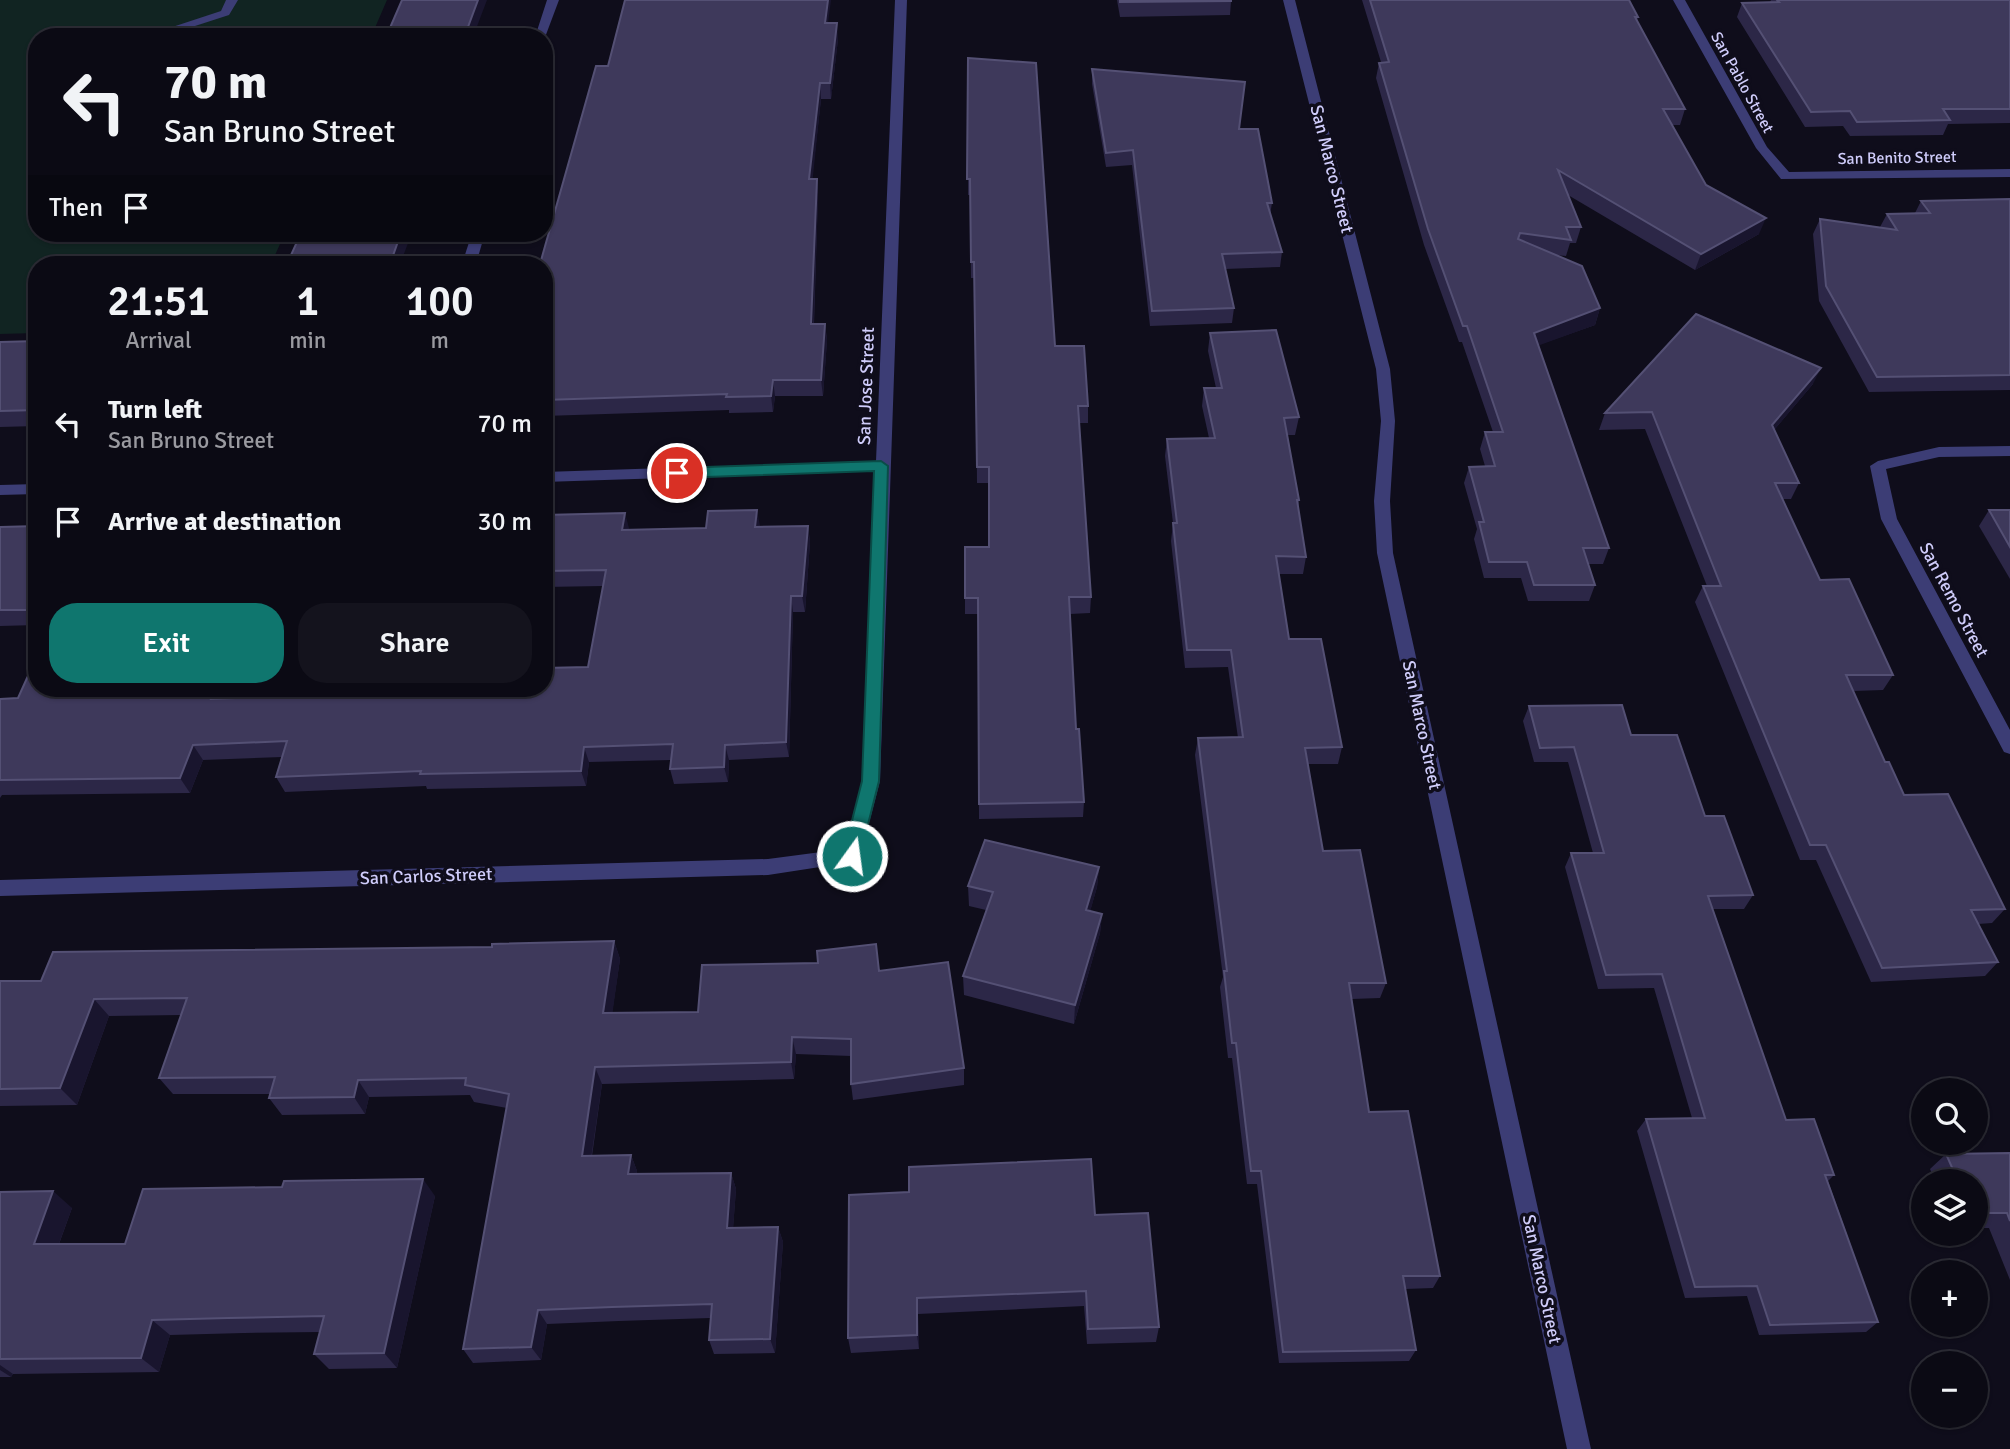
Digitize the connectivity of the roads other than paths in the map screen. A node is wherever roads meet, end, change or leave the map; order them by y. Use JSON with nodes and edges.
{"nodes":[{"id":1,"x":232,"y":0,"type":"edge"},
{"id":2,"x":553,"y":0,"type":"edge"},
{"id":3,"x":901,"y":0,"type":"edge"},
{"id":4,"x":1289,"y":0,"type":"edge"},
{"id":5,"x":1679,"y":0,"type":"edge"},
{"id":6,"x":177,"y":28,"type":"edge"},
{"id":7,"x":544,"y":28,"type":"edge"},
{"id":8,"x":2010,"y":173,"type":"edge"},
{"id":9,"x":1785,"y":176,"type":"joint"},
{"id":10,"x":2010,"y":451,"type":"edge"},
{"id":11,"x":881,"y":466,"type":"junction"},
{"id":12,"x":553,"y":477,"type":"edge"},
{"id":13,"x":28,"y":489,"type":"edge"},
{"id":14,"x":0,"y":490,"type":"edge"},
{"id":15,"x":2010,"y":747,"type":"edge"},
{"id":16,"x":852,"y":856,"type":"joint"},
{"id":17,"x":0,"y":888,"type":"edge"},
{"id":18,"x":1579,"y":1449,"type":"edge"}],
"edges":[{"from":1,"to":6,"type":"street"},
{"from":2,"to":7,"type":"street"},
{"from":3,"to":11,"type":"street","name":"San Jose Street"},
{"from":4,"to":18,"type":"street","name":"San Marco Street"},
{"from":5,"to":9,"type":"street","name":"San Pablo Street"},
{"from":8,"to":9,"type":"street","name":"San Benito Street"},
{"from":10,"to":15,"type":"street","name":"San Remo Street"},
{"from":11,"to":12,"type":"street"},
{"from":11,"to":16,"type":"street","name":"San Jose Street"},
{"from":13,"to":14,"type":"street"},
{"from":16,"to":17,"type":"street","name":"San Carlos Street"}]}
